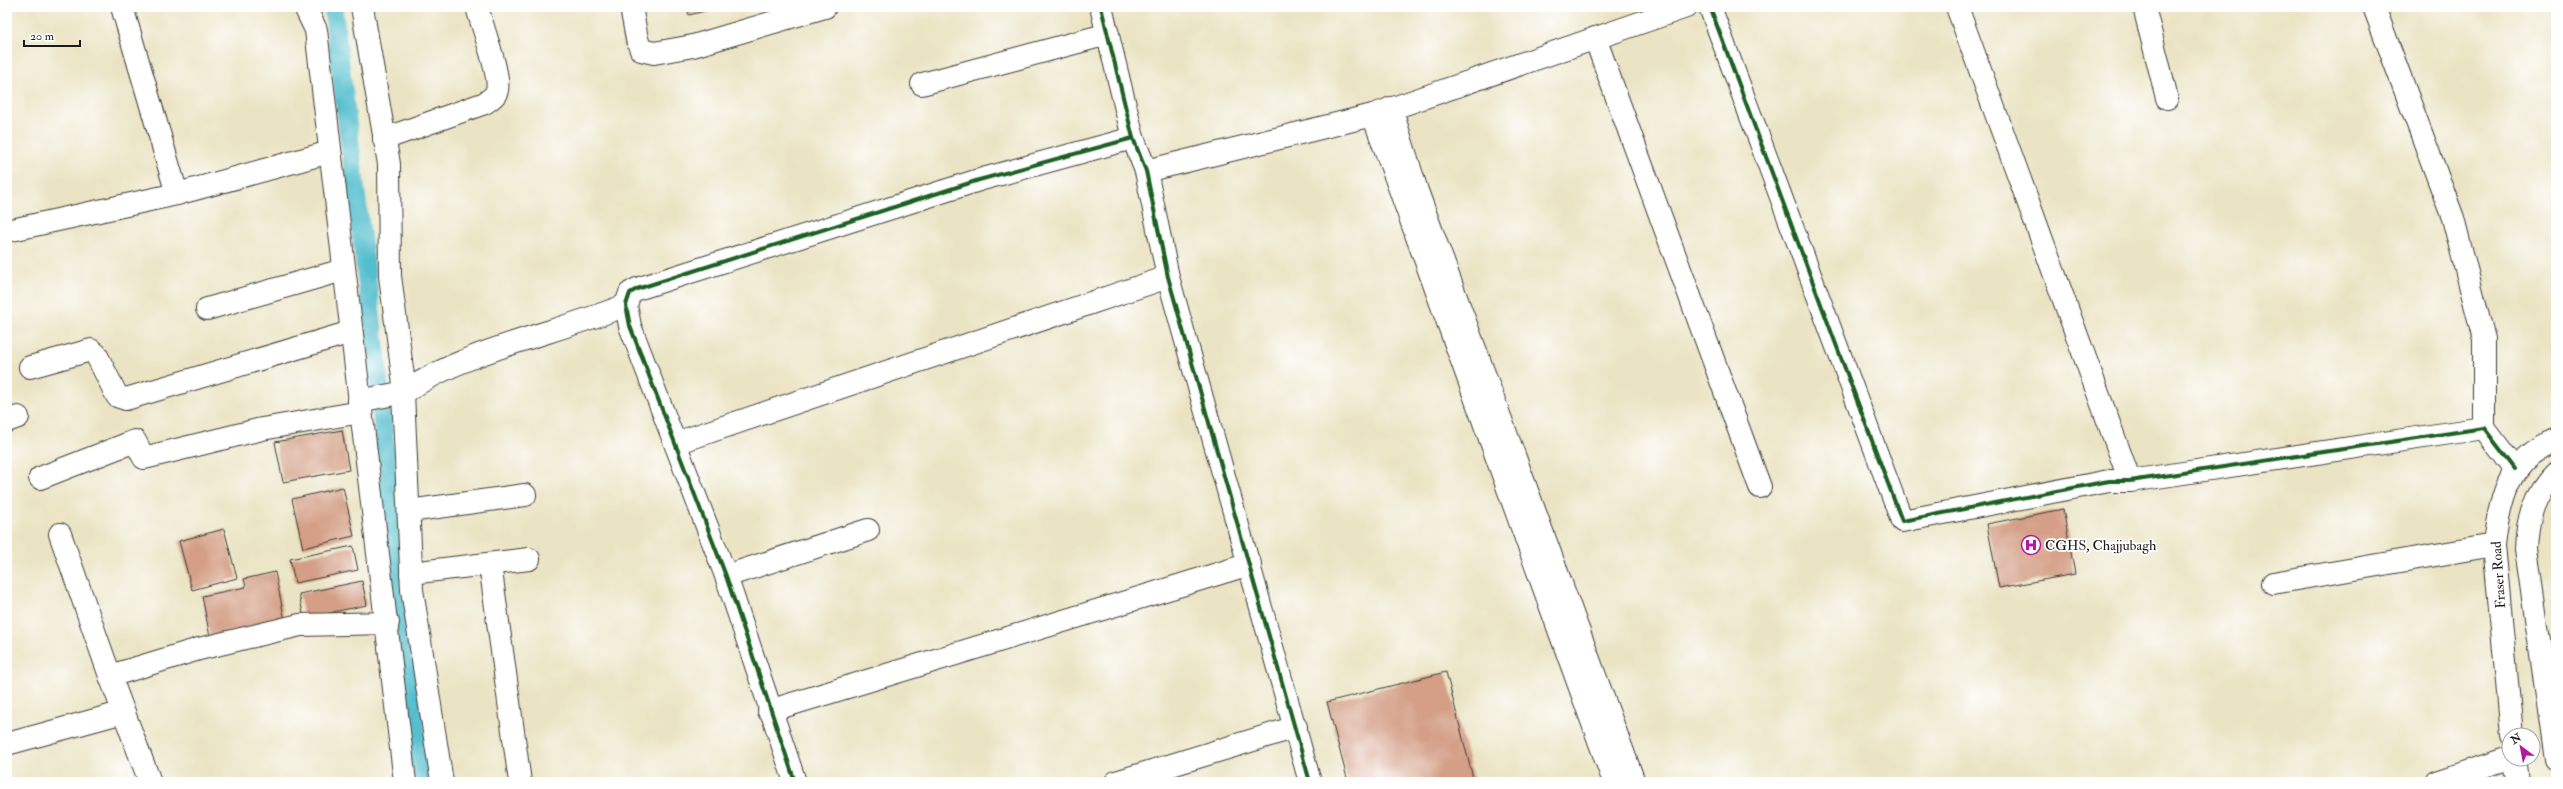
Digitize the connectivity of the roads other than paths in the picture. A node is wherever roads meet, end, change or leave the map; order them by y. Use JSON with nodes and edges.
{"nodes":[{"id":1,"x":122,"y":7,"type":"edge"},
{"id":2,"x":305,"y":7,"type":"edge"},
{"id":3,"x":362,"y":7,"type":"edge"},
{"id":4,"x":477,"y":7,"type":"edge"},
{"id":5,"x":632,"y":7,"type":"edge"},
{"id":6,"x":825,"y":7,"type":"edge"},
{"id":7,"x":1101,"y":7,"type":"edge"},
{"id":8,"x":1686,"y":7,"type":"edge"},
{"id":9,"x":1710,"y":7,"type":"edge"},
{"id":10,"x":1957,"y":7,"type":"edge"},
{"id":11,"x":2144,"y":7,"type":"edge"},
{"id":12,"x":2374,"y":7,"type":"edge"},
{"id":13,"x":1108,"y":34,"type":"junction"},
{"id":14,"x":1595,"y":38,"type":"junction"},
{"id":15,"x":922,"y":84,"type":"dead end"},
{"id":16,"x":2167,"y":98,"type":"dead end"},
{"id":17,"x":1382,"y":112,"type":"junction"},
{"id":18,"x":1133,"y":138,"type":"junction"},
{"id":19,"x":384,"y":139,"type":"junction"},
{"id":20,"x":330,"y":152,"type":"junction"},
{"id":21,"x":1146,"y":172,"type":"junction"},
{"id":22,"x":177,"y":194,"type":"junction"},
{"id":23,"x":7,"y":231,"type":"edge"},
{"id":24,"x":343,"y":270,"type":"junction"},
{"id":25,"x":1168,"y":277,"type":"junction"},
{"id":26,"x":626,"y":305,"type":"junction"},
{"id":27,"x":207,"y":309,"type":"dead end"},
{"id":28,"x":351,"y":332,"type":"junction"},
{"id":29,"x":30,"y":367,"type":"dead end"},
{"id":30,"x":1474,"y":370,"type":"junction"},
{"id":31,"x":400,"y":393,"type":"junction"},
{"id":32,"x":363,"y":404,"type":"junction"},
{"id":33,"x":2484,"y":428,"type":"junction"},
{"id":34,"x":2556,"y":441,"type":"edge"},
{"id":35,"x":676,"y":443,"type":"junction"},
{"id":36,"x":2515,"y":469,"type":"junction"},
{"id":37,"x":2556,"y":473,"type":"edge"},
{"id":38,"x":40,"y":478,"type":"dead end"},
{"id":39,"x":2130,"y":481,"type":"junction"},
{"id":40,"x":1760,"y":487,"type":"dead end"},
{"id":41,"x":525,"y":495,"type":"dead end"},
{"id":42,"x":409,"y":511,"type":"junction"},
{"id":43,"x":868,"y":530,"type":"dead end"},
{"id":44,"x":60,"y":534,"type":"dead end"},
{"id":45,"x":2494,"y":545,"type":"junction"},
{"id":46,"x":529,"y":559,"type":"dead end"},
{"id":47,"x":490,"y":564,"type":"junction"},
{"id":48,"x":1250,"y":564,"type":"junction"},
{"id":49,"x":411,"y":573,"type":"junction"},
{"id":50,"x":726,"y":576,"type":"junction"},
{"id":51,"x":2273,"y":583,"type":"dead end"},
{"id":52,"x":388,"y":623,"type":"junction"},
{"id":53,"x":110,"y":676,"type":"junction"},
{"id":54,"x":769,"y":711,"type":"junction"},
{"id":55,"x":124,"y":712,"type":"junction"},
{"id":56,"x":1296,"y":727,"type":"junction"},
{"id":57,"x":2511,"y":727,"type":"edge"},
{"id":58,"x":7,"y":744,"type":"edge"},
{"id":59,"x":2556,"y":759,"type":"edge"},
{"id":60,"x":2501,"y":761,"type":"edge"},
{"id":61,"x":2515,"y":767,"type":"edge"},
{"id":62,"x":150,"y":782,"type":"edge"},
{"id":63,"x":405,"y":782,"type":"edge"},
{"id":64,"x":442,"y":782,"type":"edge"},
{"id":65,"x":520,"y":782,"type":"edge"},
{"id":66,"x":795,"y":782,"type":"edge"},
{"id":67,"x":1116,"y":782,"type":"edge"},
{"id":68,"x":1310,"y":782,"type":"edge"},
{"id":69,"x":1614,"y":782,"type":"edge"},
{"id":70,"x":1634,"y":782,"type":"edge"},
{"id":71,"x":2437,"y":782,"type":"edge"},
{"id":72,"x":2518,"y":782,"type":"edge"}],
"edges":[{"from":1,"to":22,"type":"street"},
{"from":2,"to":20,"type":"street"},
{"from":3,"to":19,"type":"street"},
{"from":4,"to":19,"type":"street"},
{"from":5,"to":6,"type":"street"},
{"from":7,"to":13,"type":"street"},
{"from":8,"to":14,"type":"street"},
{"from":9,"to":39,"type":"street"},
{"from":10,"to":39,"type":"street"},
{"from":11,"to":16,"type":"street"},
{"from":12,"to":33,"type":"street"},
{"from":13,"to":15,"type":"street"},
{"from":13,"to":18,"type":"street"},
{"from":14,"to":17,"type":"street"},
{"from":14,"to":40,"type":"street"},
{"from":17,"to":21,"type":"street"},
{"from":17,"to":30,"type":"street"},
{"from":18,"to":21,"type":"street"},
{"from":18,"to":26,"type":"street"},
{"from":19,"to":31,"type":"street"},
{"from":20,"to":22,"type":"street"},
{"from":20,"to":24,"type":"street"},
{"from":21,"to":25,"type":"street"},
{"from":22,"to":23,"type":"street"},
{"from":24,"to":27,"type":"street"},
{"from":24,"to":28,"type":"street"},
{"from":25,"to":35,"type":"street"},
{"from":25,"to":48,"type":"street"},
{"from":26,"to":31,"type":"street"},
{"from":26,"to":35,"type":"street"},
{"from":28,"to":29,"type":"street"},
{"from":28,"to":32,"type":"street"},
{"from":30,"to":69,"type":"street"},
{"from":30,"to":70,"type":"street"},
{"from":31,"to":32,"type":"street"},
{"from":31,"to":42,"type":"street"},
{"from":32,"to":38,"type":"street"},
{"from":32,"to":52,"type":"street"},
{"from":33,"to":36,"type":"street"},
{"from":33,"to":39,"type":"street"},
{"from":34,"to":36,"type":"street","name":"Fraser Road"},
{"from":35,"to":50,"type":"street"},
{"from":36,"to":45,"type":"street","name":"Fraser Road"},
{"from":37,"to":59,"type":"street"},
{"from":41,"to":42,"type":"street"},
{"from":42,"to":49,"type":"street"},
{"from":43,"to":50,"type":"street"},
{"from":44,"to":53,"type":"street"},
{"from":45,"to":51,"type":"street"},
{"from":45,"to":57,"type":"street","name":"Fraser Road"},
{"from":46,"to":47,"type":"street"},
{"from":47,"to":49,"type":"street"},
{"from":47,"to":65,"type":"street"},
{"from":48,"to":54,"type":"street"},
{"from":48,"to":56,"type":"street"},
{"from":49,"to":64,"type":"street"},
{"from":50,"to":54,"type":"street"},
{"from":52,"to":53,"type":"street"},
{"from":52,"to":63,"type":"street"},
{"from":53,"to":55,"type":"street"},
{"from":54,"to":66,"type":"street"},
{"from":55,"to":58,"type":"street"},
{"from":55,"to":62,"type":"street"},
{"from":56,"to":67,"type":"street"},
{"from":56,"to":68,"type":"street"},
{"from":60,"to":71,"type":"street"},
{"from":61,"to":72,"type":"street"}]}
